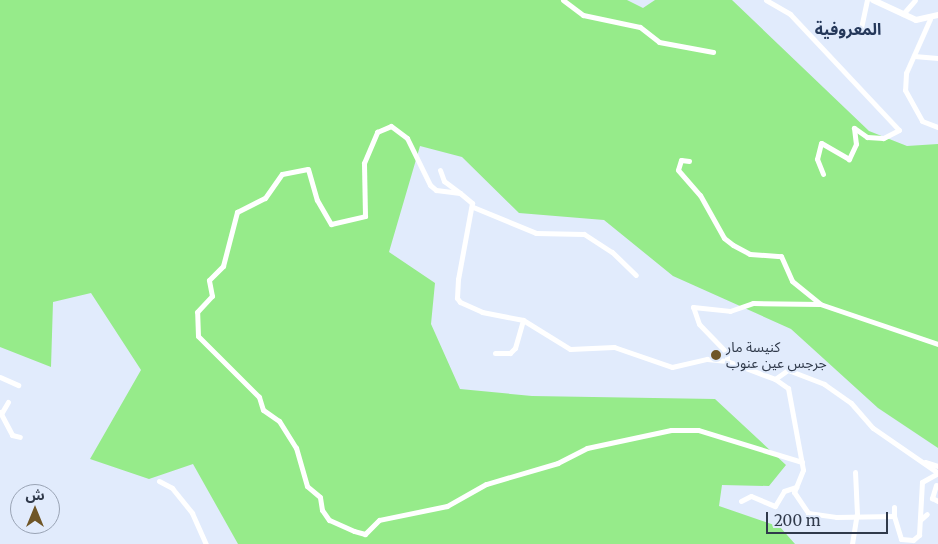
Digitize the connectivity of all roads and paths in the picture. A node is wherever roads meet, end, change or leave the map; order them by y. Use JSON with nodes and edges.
{"nodes":[{"id":1,"x":563,"y":0,"type":"edge"},
{"id":2,"x":766,"y":0,"type":"edge"},
{"id":3,"x":867,"y":0,"type":"edge"},
{"id":4,"x":873,"y":0,"type":"edge"},
{"id":5,"x":915,"y":0,"type":"edge"},
{"id":6,"x":903,"y":14,"type":"junction"},
{"id":7,"x":938,"y":15,"type":"edge"},
{"id":8,"x":930,"y":18,"type":"junction"},
{"id":9,"x":844,"y":35,"type":"dead end"},
{"id":10,"x":713,"y":52,"type":"dead end"},
{"id":11,"x":914,"y":56,"type":"junction"},
{"id":12,"x":938,"y":58,"type":"edge"},
{"id":13,"x":938,"y":127,"type":"edge"},
{"id":14,"x":689,"y":161,"type":"dead end"},
{"id":15,"x":440,"y":170,"type":"dead end"},
{"id":16,"x":823,"y":174,"type":"dead end"},
{"id":17,"x":460,"y":193,"type":"junction"},
{"id":18,"x":473,"y":206,"type":"junction"},
{"id":19,"x":636,"y":275,"type":"dead end"},
{"id":20,"x":820,"y":304,"type":"junction"},
{"id":21,"x":524,"y":320,"type":"junction"},
{"id":22,"x":938,"y":344,"type":"edge"},
{"id":23,"x":495,"y":353,"type":"dead end"},
{"id":24,"x":728,"y":362,"type":"junction"},
{"id":25,"x":0,"y":377,"type":"edge"},
{"id":26,"x":775,"y":379,"type":"junction"},
{"id":27,"x":18,"y":384,"type":"dead end"},
{"id":28,"x":8,"y":402,"type":"dead end"},
{"id":29,"x":1,"y":413,"type":"edge"},
{"id":30,"x":20,"y":437,"type":"dead end"},
{"id":31,"x":915,"y":458,"type":"junction"},
{"id":32,"x":802,"y":462,"type":"junction"},
{"id":33,"x":938,"y":466,"type":"edge"},
{"id":34,"x":855,"y":472,"type":"dead end"},
{"id":35,"x":938,"y":473,"type":"edge"},
{"id":36,"x":159,"y":481,"type":"dead end"},
{"id":37,"x":936,"y":485,"type":"dead end"},
{"id":38,"x":797,"y":487,"type":"junction"},
{"id":39,"x":741,"y":498,"type":"dead end"},
{"id":40,"x":938,"y":501,"type":"edge"},
{"id":41,"x":894,"y":507,"type":"dead end"},
{"id":42,"x":857,"y":514,"type":"junction"},
{"id":43,"x":927,"y":514,"type":"dead end"},
{"id":44,"x":894,"y":516,"type":"junction"},
{"id":45,"x":920,"y":520,"type":"junction"},
{"id":46,"x":206,"y":544,"type":"edge"},
{"id":47,"x":852,"y":544,"type":"edge"}],
"edges":[{"from":1,"to":10,"type":"street"},
{"from":2,"to":16,"type":"street"},
{"from":3,"to":9,"type":"street"},
{"from":4,"to":6,"type":"street"},
{"from":5,"to":6,"type":"street"},
{"from":6,"to":8,"type":"street"},
{"from":7,"to":8,"type":"street"},
{"from":8,"to":11,"type":"street"},
{"from":11,"to":12,"type":"street"},
{"from":11,"to":13,"type":"street"},
{"from":14,"to":20,"type":"street"},
{"from":15,"to":17,"type":"street"},
{"from":17,"to":18,"type":"street"},
{"from":17,"to":32,"type":"street"},
{"from":18,"to":19,"type":"street"},
{"from":18,"to":21,"type":"street"},
{"from":20,"to":22,"type":"street"},
{"from":20,"to":24,"type":"street"},
{"from":21,"to":23,"type":"street"},
{"from":21,"to":24,"type":"street"},
{"from":24,"to":26,"type":"street"},
{"from":25,"to":27,"type":"street"},
{"from":26,"to":31,"type":"street"},
{"from":26,"to":32,"type":"street"},
{"from":28,"to":29,"type":"street"},
{"from":29,"to":30,"type":"street"},
{"from":31,"to":33,"type":"street"},
{"from":31,"to":35,"type":"street"},
{"from":32,"to":38,"type":"street"},
{"from":34,"to":42,"type":"street"},
{"from":35,"to":45,"type":"street"},
{"from":36,"to":46,"type":"street"},
{"from":37,"to":40,"type":"street"},
{"from":38,"to":39,"type":"street"},
{"from":38,"to":42,"type":"street"},
{"from":41,"to":44,"type":"street"},
{"from":42,"to":44,"type":"street"},
{"from":42,"to":47,"type":"street"},
{"from":43,"to":45,"type":"street"},
{"from":44,"to":45,"type":"street"}]}
